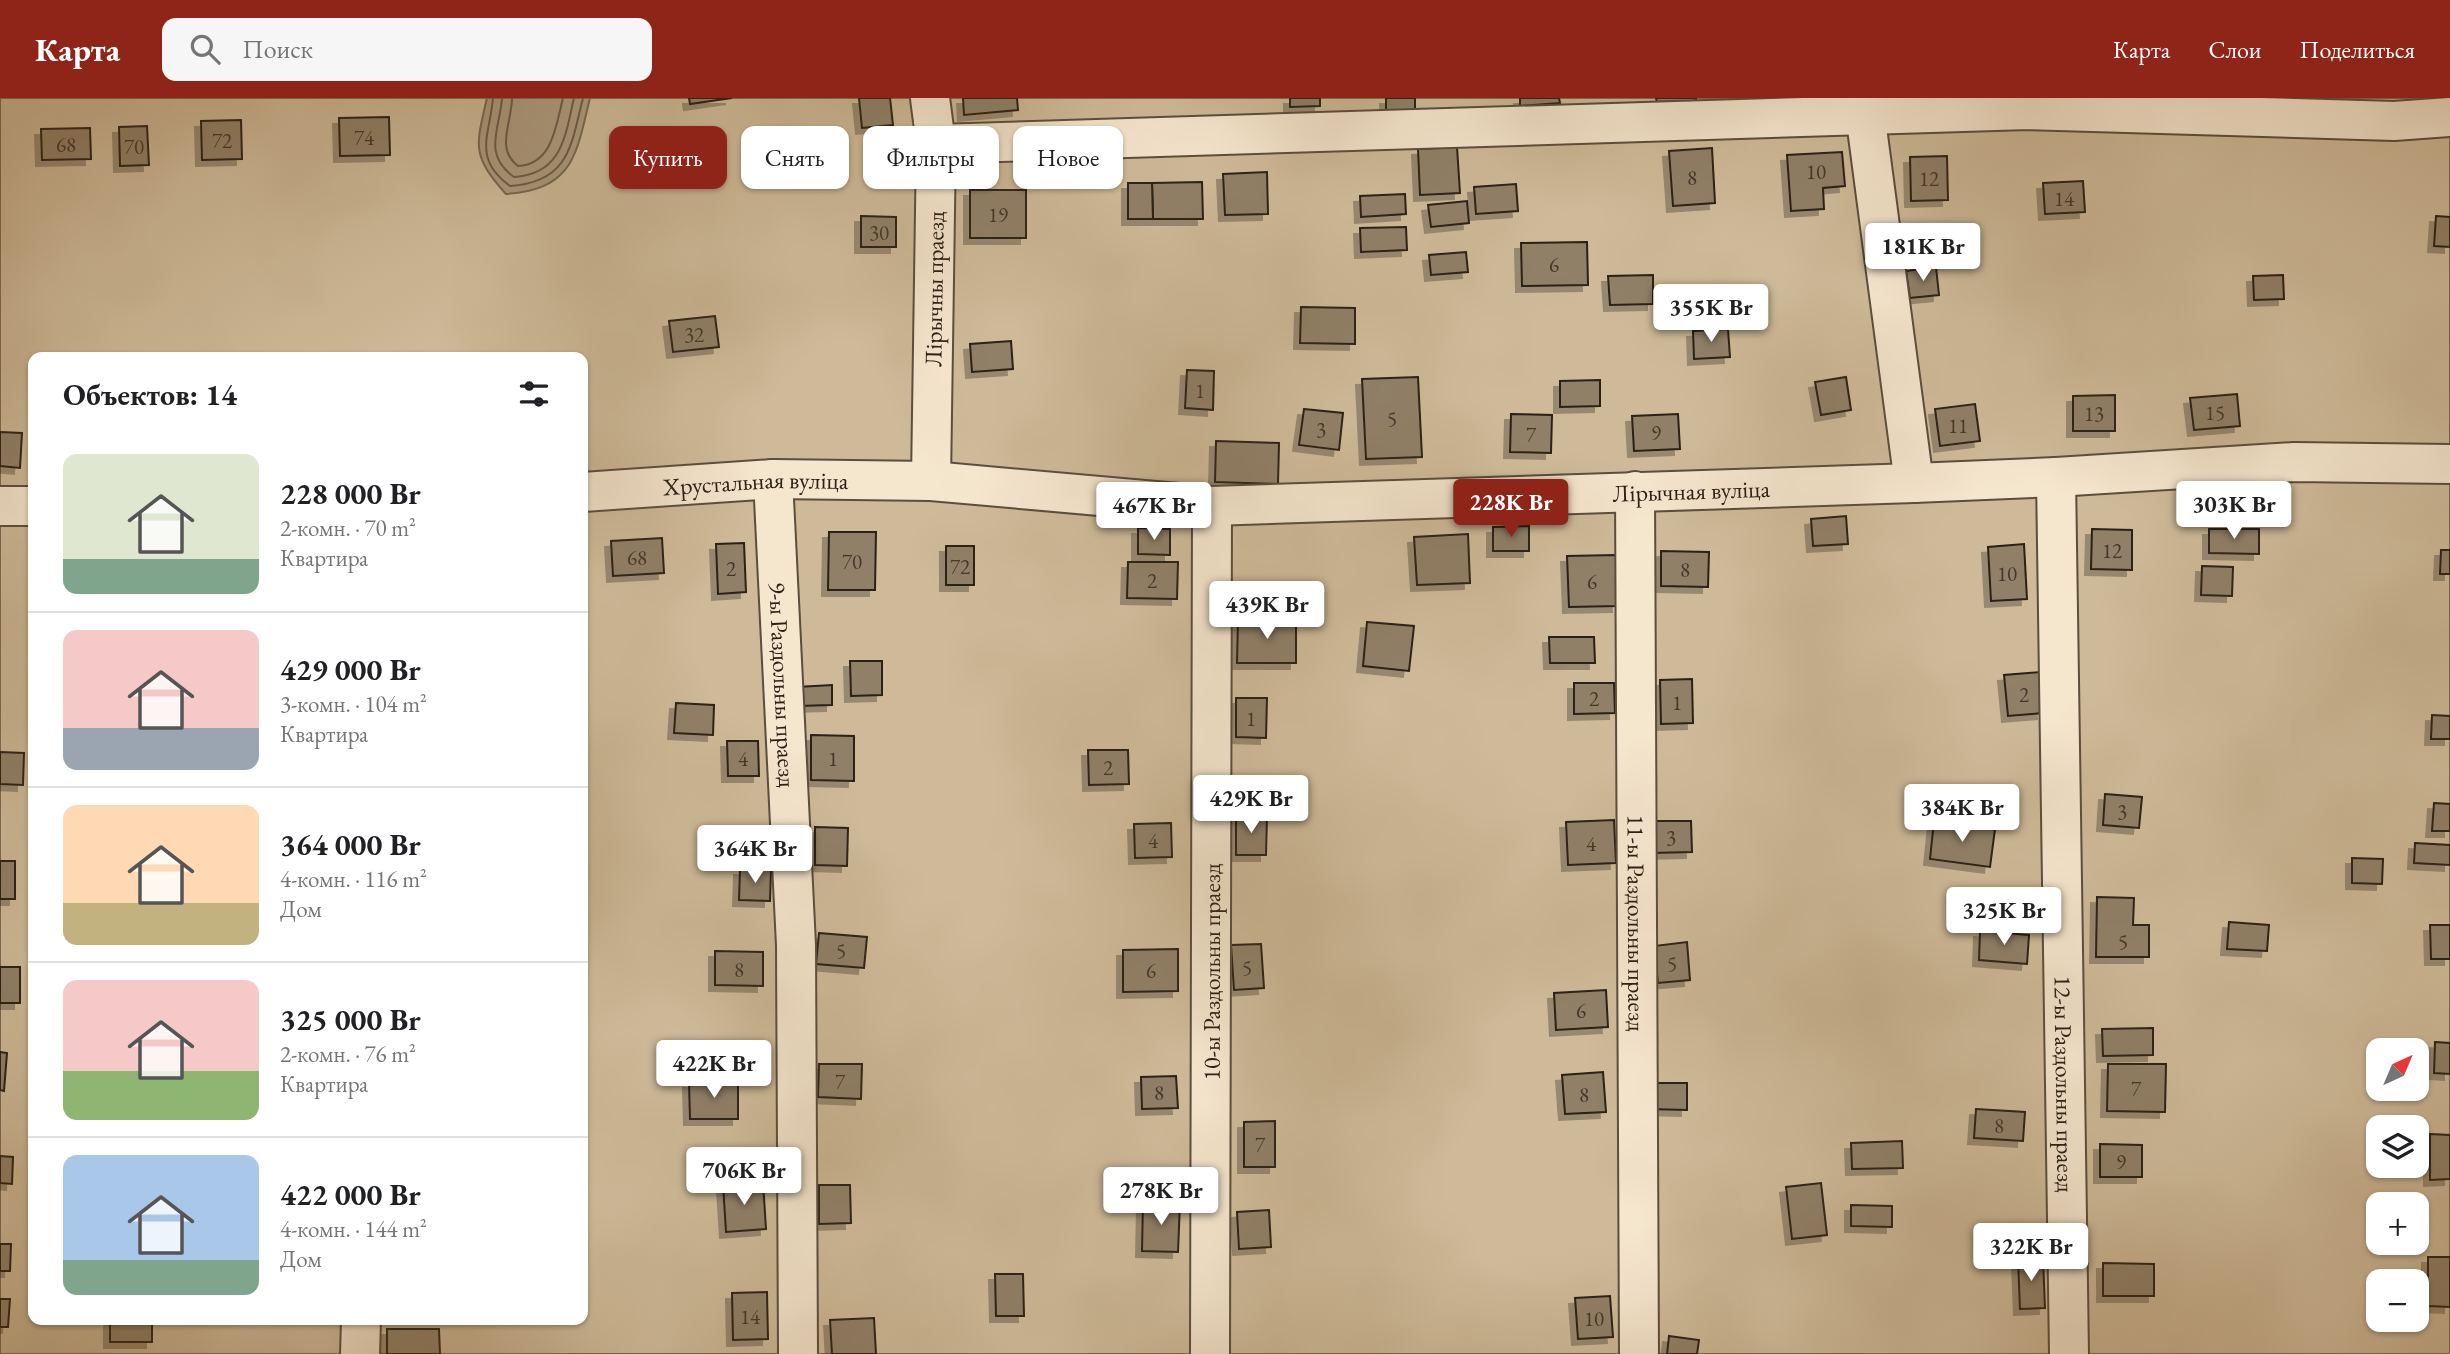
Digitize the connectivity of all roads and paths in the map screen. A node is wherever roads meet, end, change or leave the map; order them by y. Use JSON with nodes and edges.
{"nodes":[{"id":1,"x":930,"y":98,"type":"edge"},
{"id":2,"x":1864,"y":106,"type":"edge"},
{"id":3,"x":2450,"y":117,"type":"edge"},
{"id":4,"x":934,"y":126,"type":"edge"},
{"id":5,"x":999,"y":141,"type":"edge"},
{"id":6,"x":935,"y":189,"type":"edge"},
{"id":7,"x":2450,"y":464,"type":"edge"},
{"id":8,"x":2056,"y":477,"type":"junction"},
{"id":9,"x":774,"y":479,"type":"junction"},
{"id":10,"x":931,"y":481,"type":"junction"},
{"id":11,"x":1914,"y":483,"type":"junction"},
{"id":12,"x":1635,"y":491,"type":"junction"},
{"id":13,"x":588,"y":492,"type":"edge"},
{"id":14,"x":0,"y":506,"type":"edge"},
{"id":15,"x":28,"y":506,"type":"edge"},
{"id":16,"x":1212,"y":506,"type":"junction"},
{"id":17,"x":361,"y":1325,"type":"edge"},
{"id":18,"x":360,"y":1354,"type":"edge"},
{"id":19,"x":798,"y":1354,"type":"edge"},
{"id":20,"x":1210,"y":1354,"type":"edge"},
{"id":21,"x":1639,"y":1354,"type":"edge"},
{"id":22,"x":2069,"y":1354,"type":"edge"}],
"edges":[{"from":1,"to":4,"type":"street","name":"Лірычны праезд"},
{"from":2,"to":3,"type":"street"},
{"from":2,"to":5,"type":"street"},
{"from":2,"to":11,"type":"street"},
{"from":6,"to":10,"type":"street","name":"Лірычны праезд"},
{"from":7,"to":8,"type":"street","name":"Лірычная вуліца"},
{"from":8,"to":11,"type":"street","name":"Лірычная вуліца"},
{"from":8,"to":22,"type":"street","name":"12-ы Раздольны праезд"},
{"from":9,"to":10,"type":"street","name":"Хрустальная вуліца"},
{"from":9,"to":13,"type":"street","name":"Хрустальная вуліца"},
{"from":9,"to":19,"type":"street","name":"9-ы Раздольны праезд"},
{"from":10,"to":16,"type":"street","name":"Лірычная вуліца"},
{"from":11,"to":12,"type":"street","name":"Лірычная вуліца"},
{"from":12,"to":16,"type":"street","name":"Лірычная вуліца"},
{"from":12,"to":21,"type":"street","name":"11-ы Раздольны праезд"},
{"from":14,"to":15,"type":"street"},
{"from":16,"to":20,"type":"street","name":"10-ы Раздольны праезд"},
{"from":17,"to":18,"type":"street"}]}
